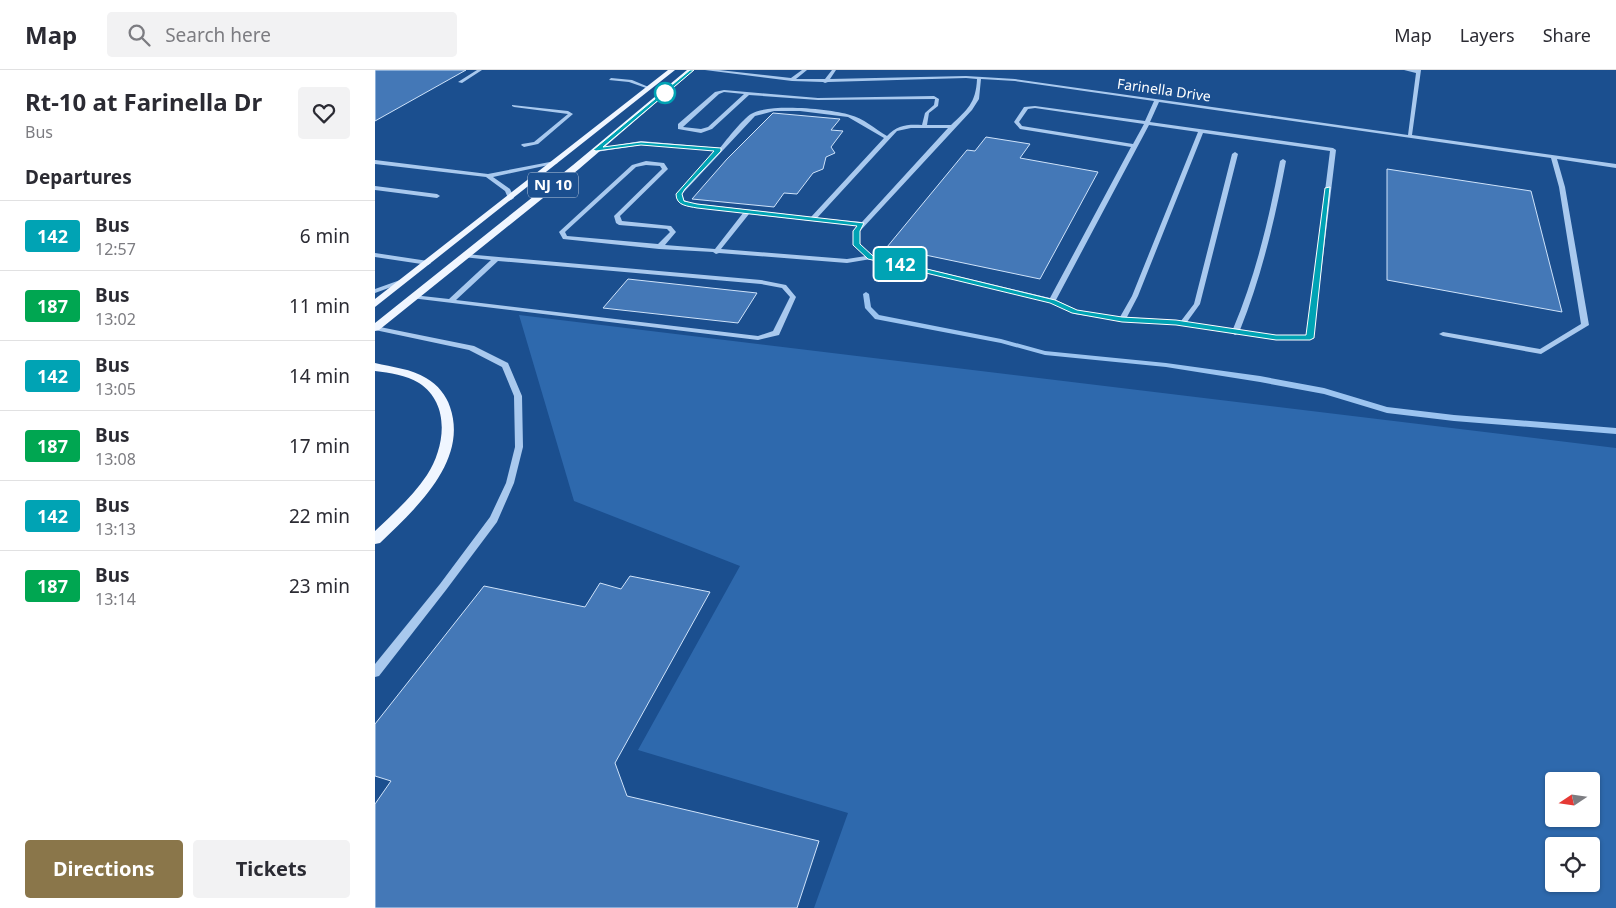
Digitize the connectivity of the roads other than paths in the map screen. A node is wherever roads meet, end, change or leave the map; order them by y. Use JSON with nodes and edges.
{"nodes":[{"id":1,"x":480,"y":70,"type":"edge"},
{"id":2,"x":672,"y":70,"type":"edge"},
{"id":3,"x":691,"y":70,"type":"edge"},
{"id":4,"x":707,"y":70,"type":"edge"},
{"id":5,"x":805,"y":70,"type":"edge"},
{"id":6,"x":834,"y":70,"type":"edge"},
{"id":7,"x":1406,"y":70,"type":"edge"},
{"id":8,"x":925,"y":71,"type":"dead end"},
{"id":9,"x":1419,"y":71,"type":"edge"},
{"id":10,"x":979,"y":77,"type":"junction"},
{"id":11,"x":929,"y":78,"type":"junction"},
{"id":12,"x":611,"y":79,"type":"dead end"},
{"id":13,"x":792,"y":80,"type":"junction"},
{"id":14,"x":459,"y":82,"type":"dead end"},
{"id":15,"x":825,"y":82,"type":"junction"},
{"id":16,"x":649,"y":88,"type":"junction"},
{"id":17,"x":748,"y":93,"type":"junction"},
{"id":18,"x":1157,"y":100,"type":"junction"},
{"id":19,"x":514,"y":106,"type":"dead end"},
{"id":20,"x":1147,"y":124,"type":"junction"},
{"id":21,"x":924,"y":126,"type":"junction"},
{"id":22,"x":952,"y":127,"type":"junction"},
{"id":23,"x":1201,"y":132,"type":"junction"},
{"id":24,"x":1410,"y":135,"type":"junction"},
{"id":25,"x":887,"y":138,"type":"junction"},
{"id":26,"x":525,"y":145,"type":"dead end"},
{"id":27,"x":1134,"y":146,"type":"junction"},
{"id":28,"x":719,"y":149,"type":"junction"},
{"id":29,"x":596,"y":150,"type":"junction"},
{"id":30,"x":1235,"y":154,"type":"dead end"},
{"id":31,"x":1553,"y":156,"type":"junction"},
{"id":32,"x":1283,"y":161,"type":"dead end"},
{"id":33,"x":375,"y":162,"type":"edge"},
{"id":34,"x":556,"y":163,"type":"junction"},
{"id":35,"x":1616,"y":166,"type":"edge"},
{"id":36,"x":488,"y":176,"type":"junction"},
{"id":37,"x":375,"y":188,"type":"edge"},
{"id":38,"x":437,"y":196,"type":"dead end"},
{"id":39,"x":511,"y":198,"type":"junction"},
{"id":40,"x":747,"y":212,"type":"junction"},
{"id":41,"x":812,"y":219,"type":"junction"},
{"id":42,"x":861,"y":224,"type":"junction"},
{"id":43,"x":659,"y":247,"type":"junction"},
{"id":44,"x":716,"y":252,"type":"junction"},
{"id":45,"x":375,"y":255,"type":"edge"},
{"id":46,"x":465,"y":256,"type":"junction"},
{"id":47,"x":871,"y":257,"type":"junction"},
{"id":48,"x":497,"y":258,"type":"junction"},
{"id":49,"x":428,"y":263,"type":"junction"},
{"id":50,"x":406,"y":280,"type":"junction"},
{"id":51,"x":375,"y":291,"type":"edge"},
{"id":52,"x":413,"y":297,"type":"junction"},
{"id":53,"x":1053,"y":301,"type":"junction"},
{"id":54,"x":451,"y":302,"type":"junction"},
{"id":55,"x":375,"y":304,"type":"edge"},
{"id":56,"x":1122,"y":319,"type":"junction"},
{"id":57,"x":1182,"y":324,"type":"junction"},
{"id":58,"x":375,"y":328,"type":"edge"},
{"id":59,"x":1235,"y":333,"type":"junction"},
{"id":60,"x":1443,"y":334,"type":"dead end"},
{"id":61,"x":375,"y":367,"type":"edge"},
{"id":62,"x":375,"y":539,"type":"edge"},
{"id":63,"x":375,"y":672,"type":"edge"}],
"edges":[{"from":1,"to":14,"type":"street"},
{"from":2,"to":16,"type":"main road","number":"NJ 10"},
{"from":3,"to":29,"type":"main road","number":"NJ 10"},
{"from":4,"to":13,"type":"street","name":"Farinella Drive"},
{"from":5,"to":13,"type":"street"},
{"from":6,"to":15,"type":"street"},
{"from":7,"to":9,"type":"street"},
{"from":8,"to":11,"type":"street"},
{"from":9,"to":24,"type":"street"},
{"from":10,"to":11,"type":"street","name":"Farinella Drive"},
{"from":10,"to":18,"type":"street","name":"Farinella Drive"},
{"from":10,"to":22,"type":"street"},
{"from":11,"to":15,"type":"street","name":"Farinella Drive"},
{"from":12,"to":16,"type":"street"},
{"from":13,"to":15,"type":"street","name":"Farinella Drive"},
{"from":16,"to":34,"type":"main road","number":"NJ 10"},
{"from":17,"to":17,"type":"street"},
{"from":17,"to":21,"type":"street"},
{"from":18,"to":20,"type":"street"},
{"from":18,"to":24,"type":"street","name":"Farinella Drive"},
{"from":19,"to":26,"type":"street"},
{"from":20,"to":23,"type":"street"},
{"from":20,"to":27,"type":"street"},
{"from":20,"to":27,"type":"street"},
{"from":21,"to":22,"type":"street"},
{"from":21,"to":25,"type":"street"},
{"from":22,"to":42,"type":"street"},
{"from":23,"to":56,"type":"street"},
{"from":23,"to":59,"type":"street"},
{"from":24,"to":31,"type":"street","name":"Farinella Drive"},
{"from":25,"to":28,"type":"street"},
{"from":25,"to":41,"type":"street"},
{"from":27,"to":53,"type":"street"},
{"from":28,"to":29,"type":"street"},
{"from":28,"to":40,"type":"lane"},
{"from":29,"to":46,"type":"main road","number":"NJ 10"},
{"from":30,"to":57,"type":"street"},
{"from":31,"to":35,"type":"street","name":"Farinella Drive"},
{"from":31,"to":60,"type":"street"},
{"from":32,"to":59,"type":"street"},
{"from":33,"to":36,"type":"street"},
{"from":34,"to":36,"type":"street"},
{"from":34,"to":39,"type":"main road","number":"NJ 10"},
{"from":36,"to":39,"type":"street"},
{"from":37,"to":38,"type":"street"},
{"from":39,"to":49,"type":"main road","number":"NJ 10"},
{"from":40,"to":41,"type":"street"},
{"from":40,"to":44,"type":"street"},
{"from":41,"to":42,"type":"street"},
{"from":42,"to":47,"type":"street"},
{"from":43,"to":43,"type":"street"},
{"from":43,"to":44,"type":"street"},
{"from":44,"to":47,"type":"street"},
{"from":45,"to":49,"type":"street"},
{"from":46,"to":48,"type":"street"},
{"from":46,"to":52,"type":"main road","number":"NJ 10"},
{"from":47,"to":53,"type":"street"},
{"from":48,"to":54,"type":"street"},
{"from":48,"to":54,"type":"street"},
{"from":49,"to":50,"type":"main road","number":"NJ 10"},
{"from":50,"to":51,"type":"street"},
{"from":50,"to":55,"type":"main road","number":"NJ 10"},
{"from":52,"to":54,"type":"street"},
{"from":52,"to":58,"type":"main road","number":"NJ 10"},
{"from":53,"to":56,"type":"street"},
{"from":56,"to":57,"type":"street"},
{"from":57,"to":59,"type":"street"},
{"from":58,"to":63,"type":"lane"},
{"from":61,"to":62,"type":"main road"}]}
